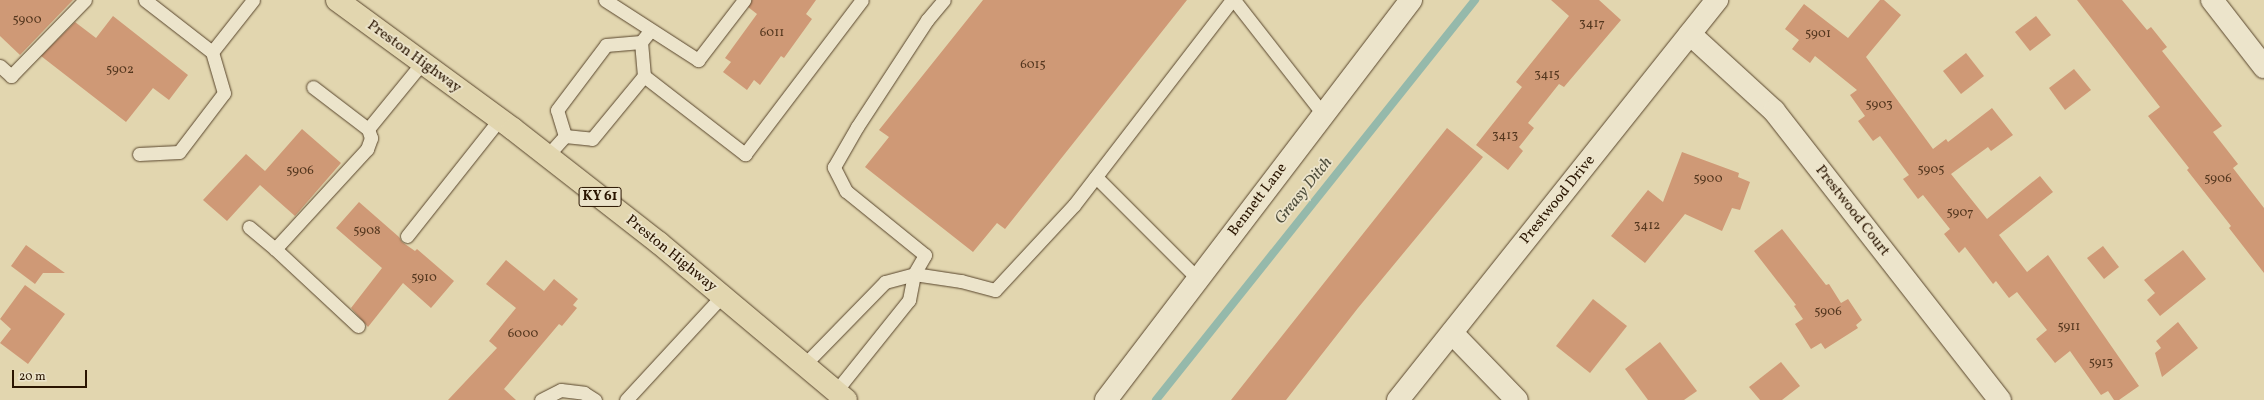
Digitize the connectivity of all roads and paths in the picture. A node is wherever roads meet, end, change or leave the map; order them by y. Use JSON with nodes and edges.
{"nodes":[{"id":1,"x":84,"y":0,"type":"edge"},
{"id":2,"x":145,"y":0,"type":"edge"},
{"id":3,"x":253,"y":0,"type":"edge"},
{"id":4,"x":337,"y":0,"type":"edge"},
{"id":5,"x":605,"y":0,"type":"edge"},
{"id":6,"x":744,"y":0,"type":"edge"},
{"id":7,"x":862,"y":0,"type":"edge"},
{"id":8,"x":944,"y":0,"type":"edge"},
{"id":9,"x":1233,"y":0,"type":"edge"},
{"id":10,"x":1411,"y":0,"type":"edge"},
{"id":11,"x":1718,"y":0,"type":"edge"},
{"id":12,"x":2212,"y":0,"type":"edge"},
{"id":13,"x":650,"y":30,"type":"junction"},
{"id":14,"x":1690,"y":34,"type":"junction"},
{"id":15,"x":641,"y":42,"type":"junction"},
{"id":16,"x":212,"y":52,"type":"junction"},
{"id":17,"x":422,"y":63,"type":"junction"},
{"id":18,"x":0,"y":66,"type":"edge"},
{"id":19,"x":2264,"y":67,"type":"edge"},
{"id":20,"x":644,"y":76,"type":"junction"},
{"id":21,"x":313,"y":88,"type":"dead end"},
{"id":22,"x":1323,"y":114,"type":"junction"},
{"id":23,"x":500,"y":120,"type":"junction"},
{"id":24,"x":368,"y":129,"type":"junction"},
{"id":25,"x":565,"y":136,"type":"junction"},
{"id":26,"x":139,"y":154,"type":"dead end"},
{"id":27,"x":547,"y":156,"type":"junction"},
{"id":28,"x":1096,"y":177,"type":"junction"},
{"id":29,"x":249,"y":227,"type":"dead end"},
{"id":30,"x":407,"y":236,"type":"dead end"},
{"id":31,"x":276,"y":249,"type":"junction"},
{"id":32,"x":914,"y":274,"type":"junction"},
{"id":33,"x":1198,"y":279,"type":"junction"},
{"id":34,"x":722,"y":296,"type":"junction"},
{"id":35,"x":358,"y":326,"type":"dead end"},
{"id":36,"x":1452,"y":333,"type":"junction"},
{"id":37,"x":804,"y":365,"type":"junction"},
{"id":38,"x":841,"y":396,"type":"edge"},
{"id":39,"x":541,"y":400,"type":"edge"},
{"id":40,"x":595,"y":400,"type":"edge"},
{"id":41,"x":626,"y":400,"type":"edge"},
{"id":42,"x":1106,"y":400,"type":"edge"},
{"id":43,"x":1398,"y":400,"type":"edge"},
{"id":44,"x":1517,"y":400,"type":"edge"},
{"id":45,"x":2000,"y":400,"type":"edge"}],
"edges":[{"from":1,"to":18,"type":"lane"},
{"from":2,"to":16,"type":"lane"},
{"from":3,"to":16,"type":"lane"},
{"from":4,"to":17,"type":"main road","name":"Preston Highway","number":"KY 61"},
{"from":5,"to":13,"type":"lane"},
{"from":6,"to":13,"type":"lane"},
{"from":7,"to":20,"type":"lane"},
{"from":8,"to":32,"type":"lane"},
{"from":9,"to":22,"type":"lane"},
{"from":9,"to":28,"type":"lane"},
{"from":10,"to":22,"type":"street","name":"Bennett Lane"},
{"from":11,"to":14,"type":"street","name":"Prestwood Drive"},
{"from":12,"to":19,"type":"street"},
{"from":13,"to":15,"type":"lane"},
{"from":14,"to":36,"type":"street","name":"Prestwood Drive"},
{"from":14,"to":45,"type":"street","name":"Prestwood Court"},
{"from":15,"to":20,"type":"lane"},
{"from":15,"to":25,"type":"lane"},
{"from":16,"to":26,"type":"lane"},
{"from":17,"to":23,"type":"main road","name":"Preston Highway","number":"KY 61"},
{"from":17,"to":24,"type":"lane"},
{"from":20,"to":25,"type":"lane"},
{"from":21,"to":24,"type":"lane"},
{"from":22,"to":33,"type":"street","name":"Bennett Lane"},
{"from":23,"to":27,"type":"main road","name":"Preston Highway","number":"KY 61"},
{"from":23,"to":30,"type":"lane"},
{"from":24,"to":31,"type":"lane"},
{"from":25,"to":27,"type":"lane"},
{"from":27,"to":34,"type":"main road","name":"Preston Highway","number":"KY 61"},
{"from":28,"to":32,"type":"lane"},
{"from":28,"to":33,"type":"lane"},
{"from":29,"to":31,"type":"lane"},
{"from":31,"to":35,"type":"lane"},
{"from":32,"to":37,"type":"lane"},
{"from":32,"to":38,"type":"lane"},
{"from":33,"to":42,"type":"street","name":"Bennett Lane"},
{"from":34,"to":37,"type":"main road","name":"Preston Highway","number":"KY 61"},
{"from":34,"to":41,"type":"lane"},
{"from":36,"to":43,"type":"street","name":"Prestwood Drive"},
{"from":36,"to":44,"type":"street"},
{"from":37,"to":38,"type":"main road","name":"Preston Highway","number":"KY 61"},
{"from":39,"to":40,"type":"lane"}]}
